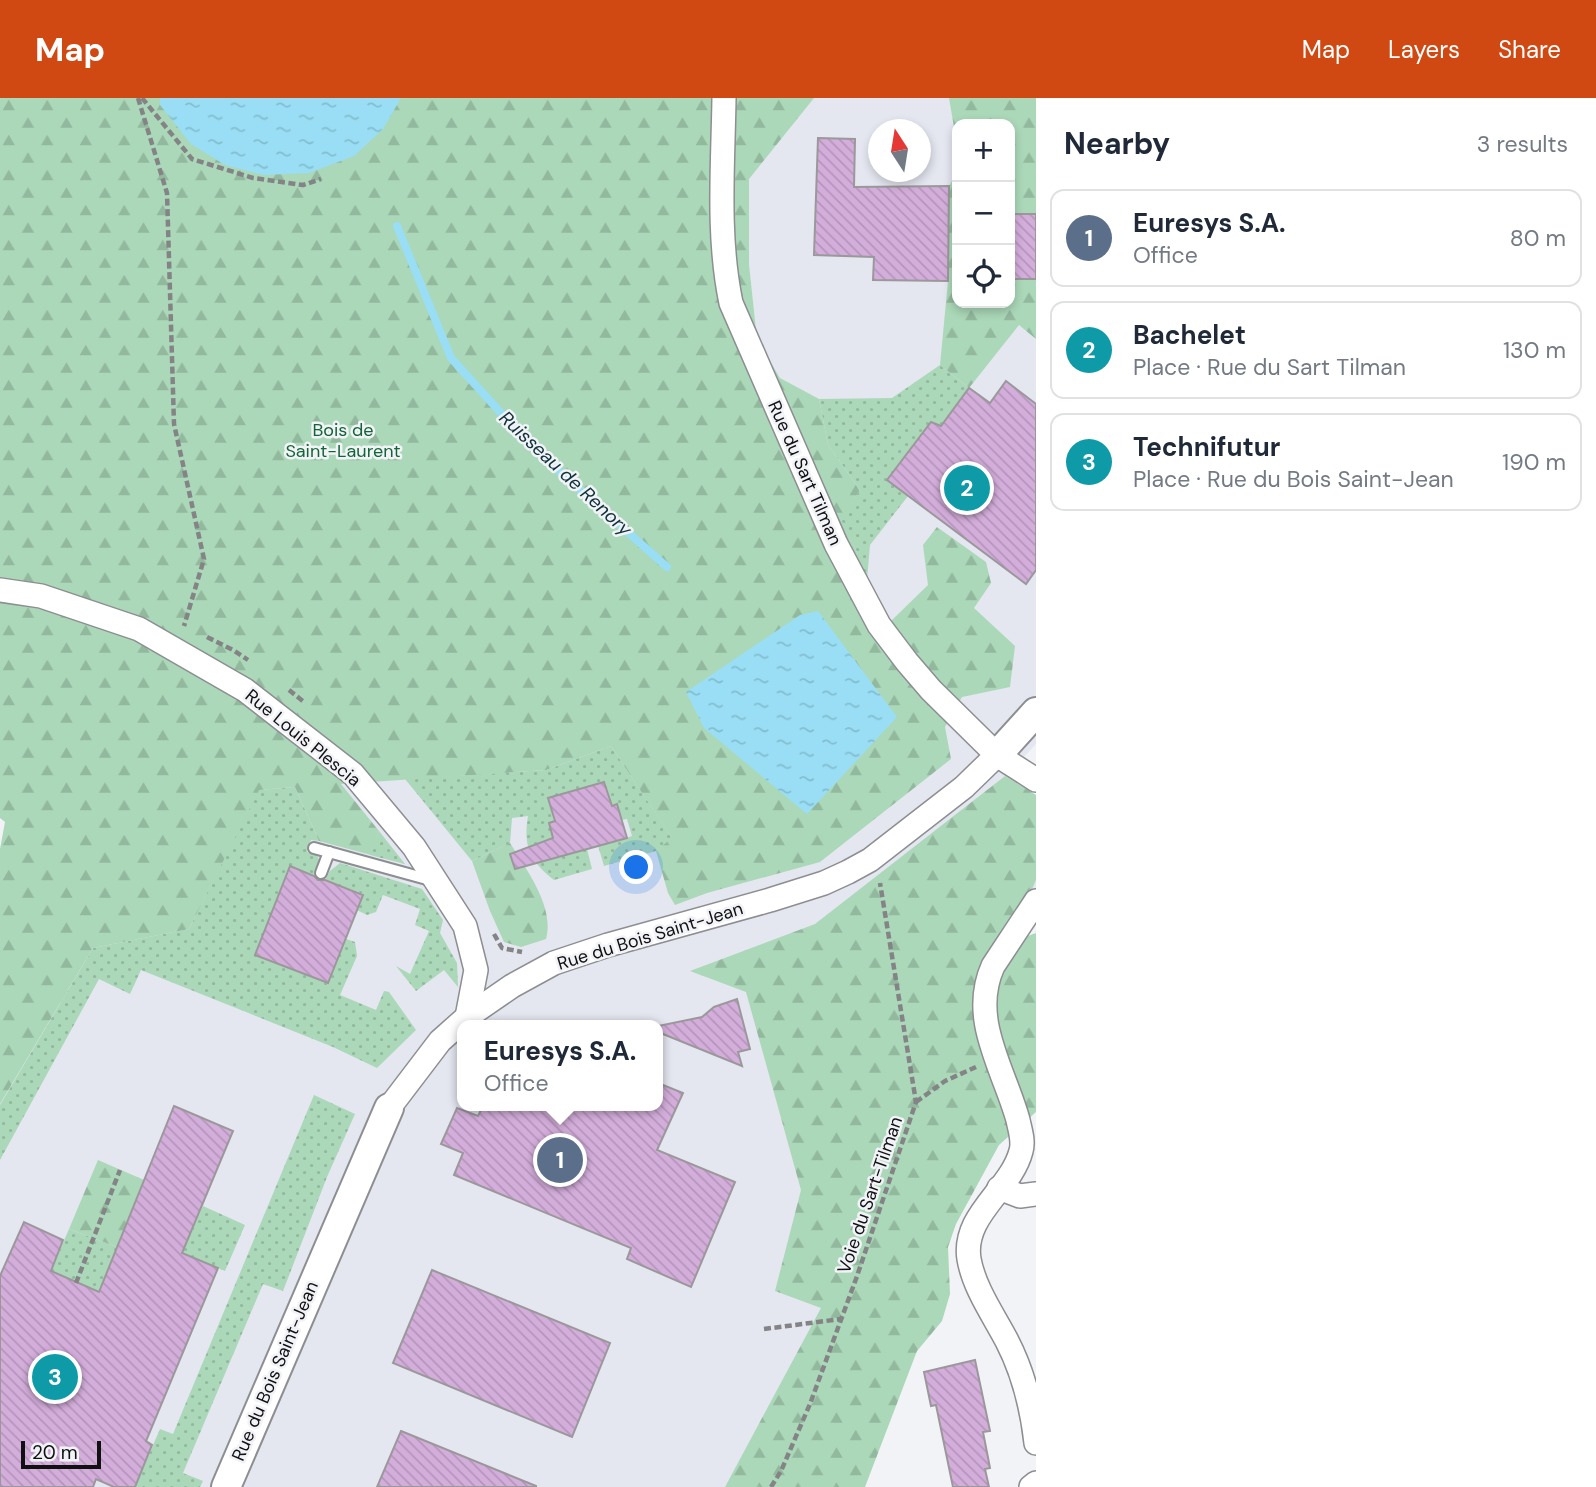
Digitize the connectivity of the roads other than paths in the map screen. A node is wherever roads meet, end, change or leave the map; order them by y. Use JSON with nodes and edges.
{"nodes":[{"id":1,"x":724,"y":98,"type":"edge"},
{"id":2,"x":0,"y":590,"type":"edge"},
{"id":3,"x":1036,"y":712,"type":"edge"},
{"id":4,"x":997,"y":755,"type":"junction"},
{"id":5,"x":1036,"y":780,"type":"edge"},
{"id":6,"x":314,"y":848,"type":"dead end"},
{"id":7,"x":329,"y":852,"type":"junction"},
{"id":8,"x":321,"y":873,"type":"dead end"},
{"id":9,"x":437,"y":882,"type":"junction"},
{"id":10,"x":1036,"y":901,"type":"edge"},
{"id":11,"x":467,"y":1017,"type":"junction"},
{"id":12,"x":464,"y":1020,"type":"edge"},
{"id":13,"x":457,"y":1026,"type":"edge"},
{"id":14,"x":389,"y":1108,"type":"joint"},
{"id":15,"x":999,"y":1188,"type":"junction"},
{"id":16,"x":1036,"y":1194,"type":"edge"},
{"id":17,"x":1036,"y":1443,"type":"edge"},
{"id":18,"x":1036,"y":1483,"type":"edge"},
{"id":19,"x":226,"y":1487,"type":"edge"},
{"id":20,"x":1031,"y":1487,"type":"edge"}],
"edges":[{"from":1,"to":4,"type":"street","name":"Rue du Sart Tilman"},
{"from":2,"to":9,"type":"street","name":"Rue Louis Plescia"},
{"from":3,"to":4,"type":"street"},
{"from":4,"to":5,"type":"street","name":"Rue du Sart Tilman"},
{"from":4,"to":11,"type":"street","name":"Rue du Bois Saint-Jean"},
{"from":6,"to":7,"type":"lane"},
{"from":7,"to":8,"type":"lane"},
{"from":7,"to":9,"type":"lane"},
{"from":9,"to":11,"type":"street","name":"Rue Louis Plescia"},
{"from":10,"to":15,"type":"street"},
{"from":11,"to":12,"type":"street","name":"Rue du Bois Saint-Jean"},
{"from":13,"to":14,"type":"street","name":"Rue du Bois Saint-Jean"},
{"from":14,"to":19,"type":"street","name":"Rue du Bois Saint-Jean"},
{"from":15,"to":16,"type":"street"},
{"from":15,"to":17,"type":"street"},
{"from":18,"to":20,"type":"street"}]}
